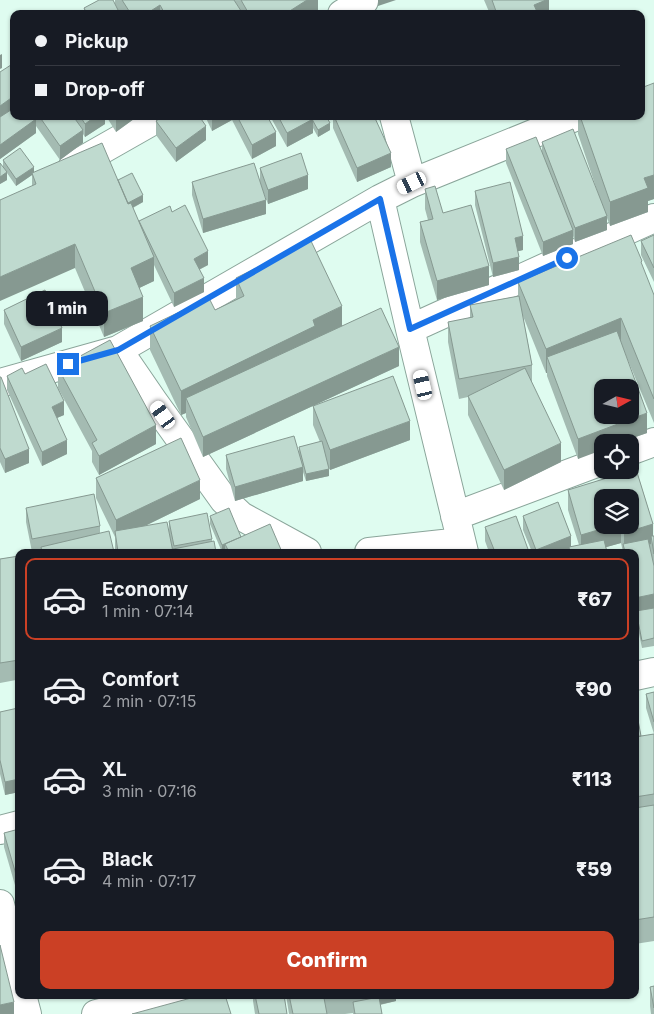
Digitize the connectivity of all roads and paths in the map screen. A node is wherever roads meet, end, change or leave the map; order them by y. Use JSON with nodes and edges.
{"nodes":[{"id":1,"x":154,"y":120,"type":"edge"},
{"id":2,"x":395,"y":120,"type":"edge"},
{"id":3,"x":567,"y":120,"type":"edge"},
{"id":4,"x":55,"y":176,"type":"edge"},
{"id":5,"x":412,"y":183,"type":"junction"},
{"id":6,"x":380,"y":199,"type":"junction"},
{"id":7,"x":654,"y":218,"type":"edge"},
{"id":8,"x":410,"y":329,"type":"junction"},
{"id":9,"x":118,"y":350,"type":"junction"},
{"id":10,"x":0,"y":383,"type":"edge"},
{"id":11,"x":654,"y":442,"type":"edge"},
{"id":12,"x":639,"y":448,"type":"edge"},
{"id":13,"x":594,"y":465,"type":"edge"},
{"id":14,"x":460,"y":537,"type":"edge"},
{"id":15,"x":302,"y":549,"type":"edge"},
{"id":16,"x":387,"y":549,"type":"edge"},
{"id":17,"x":654,"y":672,"type":"edge"},
{"id":18,"x":639,"y":675,"type":"edge"},
{"id":19,"x":15,"y":827,"type":"edge"},
{"id":20,"x":0,"y":830,"type":"edge"},
{"id":21,"x":0,"y":904,"type":"edge"},
{"id":22,"x":15,"y":966,"type":"edge"},
{"id":23,"x":23,"y":999,"type":"edge"},
{"id":24,"x":158,"y":999,"type":"edge"},
{"id":25,"x":26,"y":1014,"type":"edge"},
{"id":26,"x":96,"y":1014,"type":"edge"}],
"edges":[{"from":1,"to":4,"type":"street"},
{"from":2,"to":5,"type":"street"},
{"from":3,"to":5,"type":"street"},
{"from":5,"to":6,"type":"street"},
{"from":6,"to":8,"type":"street"},
{"from":6,"to":9,"type":"street"},
{"from":7,"to":8,"type":"street"},
{"from":8,"to":14,"type":"street"},
{"from":9,"to":10,"type":"street"},
{"from":9,"to":15,"type":"street"},
{"from":11,"to":12,"type":"street"},
{"from":13,"to":14,"type":"street"},
{"from":14,"to":16,"type":"street"},
{"from":17,"to":18,"type":"street"},
{"from":19,"to":20,"type":"street"},
{"from":21,"to":22,"type":"street"},
{"from":23,"to":25,"type":"street"},
{"from":24,"to":26,"type":"street"}]}
